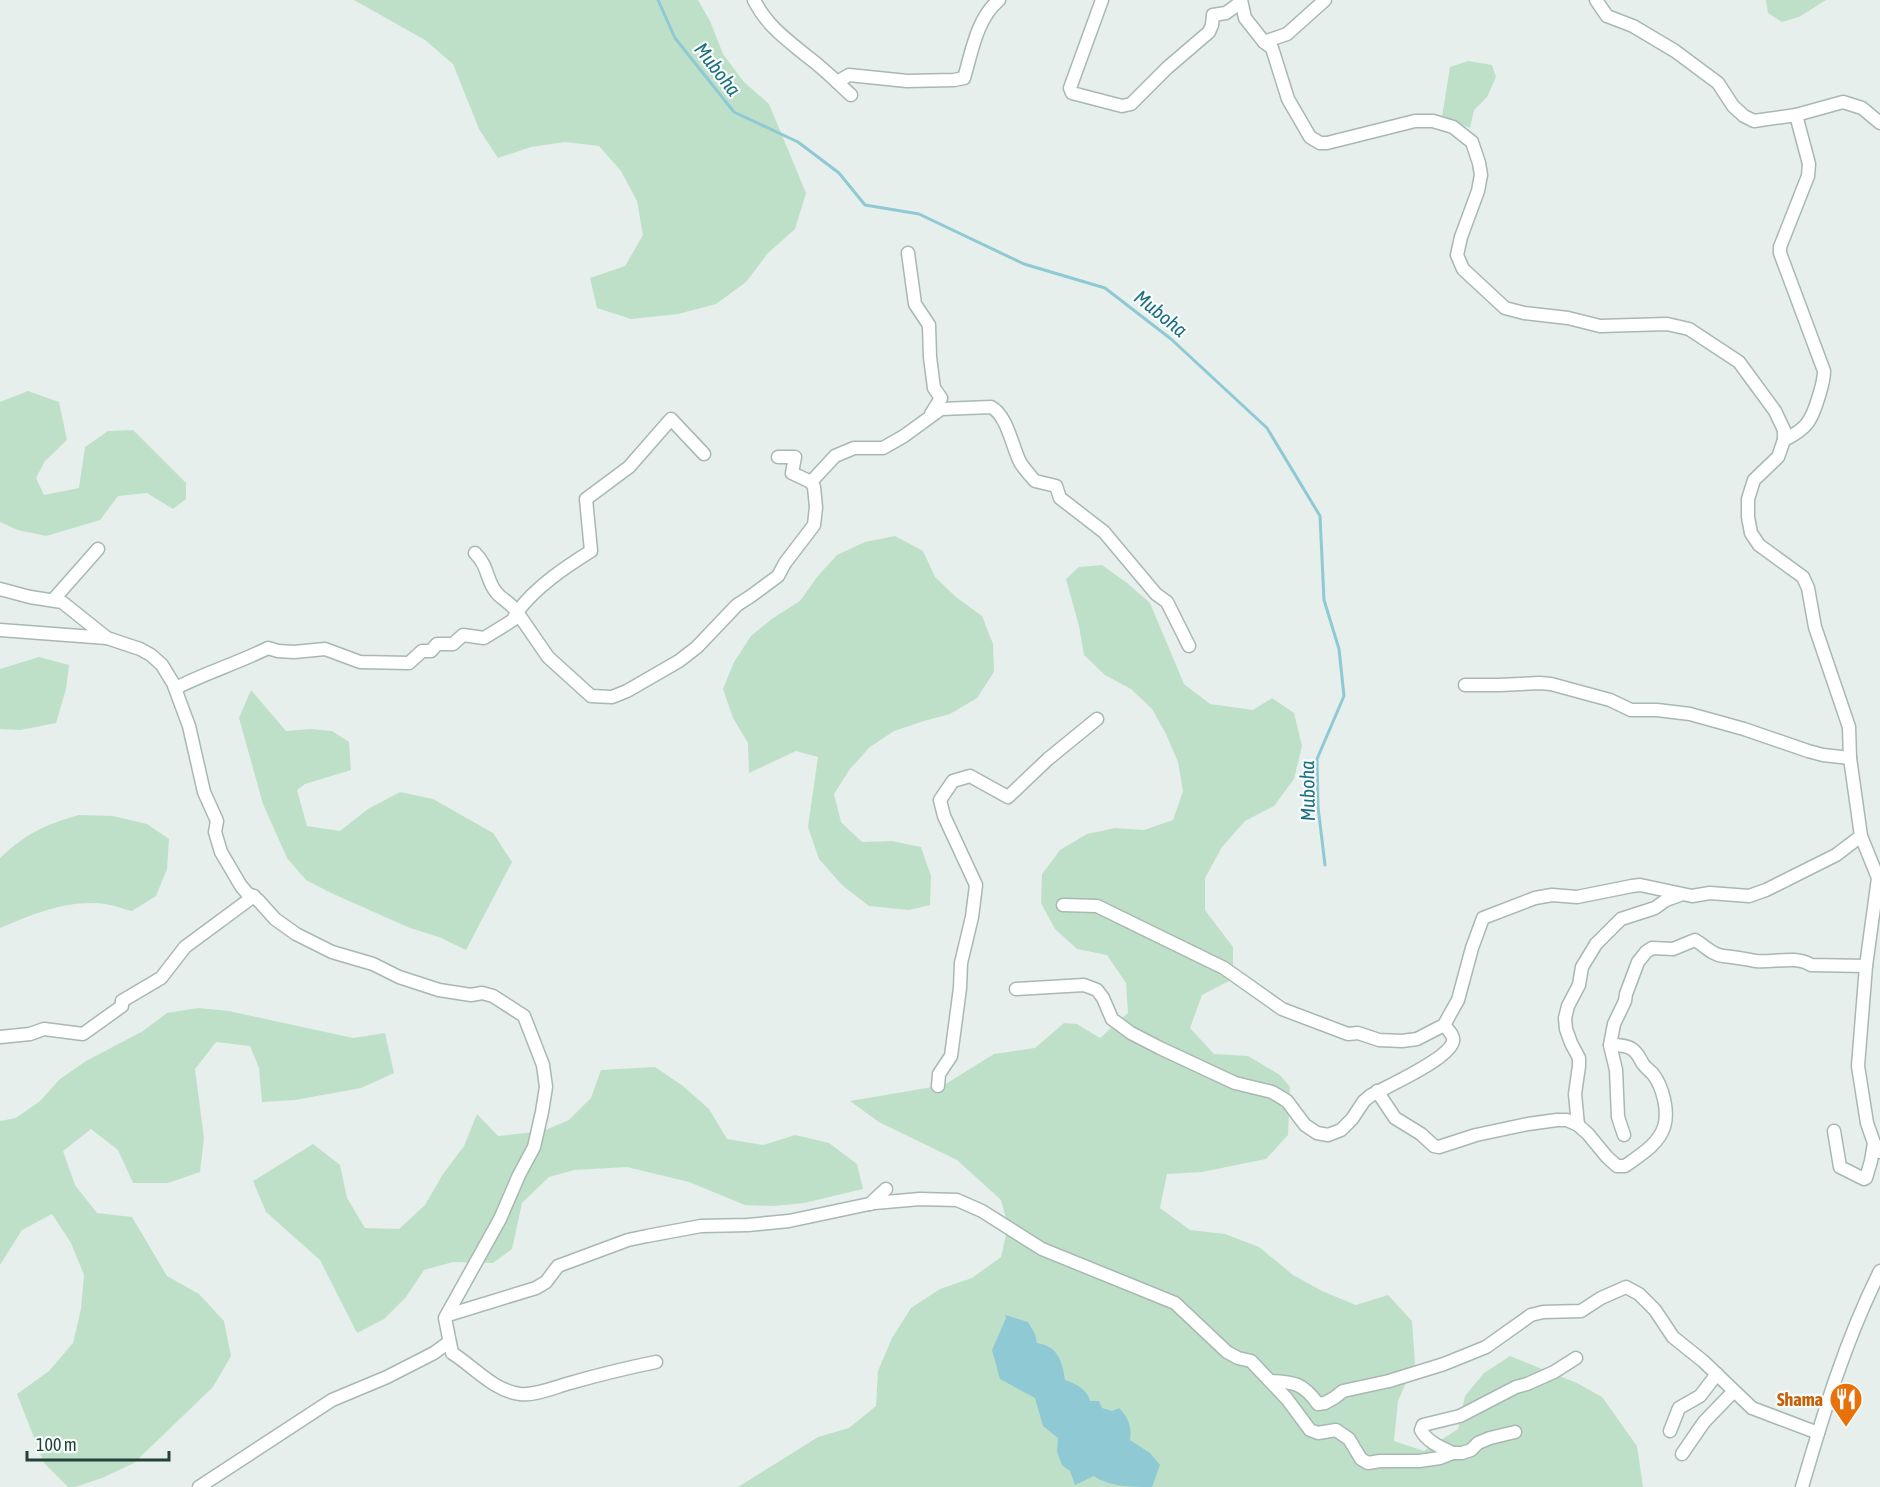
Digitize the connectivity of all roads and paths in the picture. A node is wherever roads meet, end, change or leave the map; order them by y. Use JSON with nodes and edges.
{"nodes":[{"id":1,"x":754,"y":0,"type":"edge"},
{"id":2,"x":999,"y":0,"type":"edge"},
{"id":3,"x":1102,"y":0,"type":"edge"},
{"id":4,"x":1325,"y":0,"type":"edge"},
{"id":5,"x":1596,"y":0,"type":"edge"},
{"id":6,"x":1241,"y":1,"type":"edge"},
{"id":7,"x":1264,"y":42,"type":"junction"},
{"id":8,"x":837,"y":82,"type":"junction"},
{"id":9,"x":850,"y":94,"type":"dead end"},
{"id":10,"x":1796,"y":115,"type":"junction"},
{"id":11,"x":1880,"y":123,"type":"edge"},
{"id":12,"x":908,"y":253,"type":"dead end"},
{"id":13,"x":927,"y":421,"type":"junction"},
{"id":14,"x":1784,"y":440,"type":"junction"},
{"id":15,"x":704,"y":454,"type":"dead end"},
{"id":16,"x":778,"y":457,"type":"dead end"},
{"id":17,"x":811,"y":482,"type":"junction"},
{"id":18,"x":98,"y":549,"type":"dead end"},
{"id":19,"x":475,"y":553,"type":"dead end"},
{"id":20,"x":0,"y":589,"type":"edge"},
{"id":21,"x":53,"y":600,"type":"junction"},
{"id":22,"x":517,"y":612,"type":"junction"},
{"id":23,"x":0,"y":630,"type":"edge"},
{"id":24,"x":107,"y":638,"type":"junction"},
{"id":25,"x":1189,"y":646,"type":"dead end"},
{"id":26,"x":1465,"y":685,"type":"dead end"},
{"id":27,"x":176,"y":688,"type":"junction"},
{"id":28,"x":1097,"y":719,"type":"dead end"},
{"id":29,"x":1850,"y":758,"type":"junction"},
{"id":30,"x":1861,"y":836,"type":"junction"},
{"id":31,"x":1879,"y":876,"type":"edge"},
{"id":32,"x":1682,"y":894,"type":"junction"},
{"id":33,"x":254,"y":896,"type":"junction"},
{"id":34,"x":1063,"y":905,"type":"dead end"},
{"id":35,"x":1866,"y":966,"type":"junction"},
{"id":36,"x":1016,"y":989,"type":"dead end"},
{"id":37,"x":1444,"y":1026,"type":"junction"},
{"id":38,"x":0,"y":1037,"type":"edge"},
{"id":39,"x":1610,"y":1046,"type":"junction"},
{"id":40,"x":938,"y":1086,"type":"dead end"},
{"id":41,"x":1377,"y":1091,"type":"junction"},
{"id":42,"x":1578,"y":1125,"type":"junction"},
{"id":43,"x":1834,"y":1131,"type":"dead end"},
{"id":44,"x":1624,"y":1135,"type":"dead end"},
{"id":45,"x":1877,"y":1147,"type":"edge"},
{"id":46,"x":886,"y":1189,"type":"dead end"},
{"id":47,"x":870,"y":1204,"type":"junction"},
{"id":48,"x":1880,"y":1271,"type":"edge"},
{"id":49,"x":448,"y":1315,"type":"junction"},
{"id":50,"x":449,"y":1342,"type":"junction"},
{"id":51,"x":1576,"y":1358,"type":"dead end"},
{"id":52,"x":656,"y":1362,"type":"dead end"},
{"id":53,"x":1717,"y":1374,"type":"junction"},
{"id":54,"x":1270,"y":1381,"type":"junction"},
{"id":55,"x":1734,"y":1391,"type":"junction"},
{"id":56,"x":1670,"y":1431,"type":"dead end"},
{"id":57,"x":1515,"y":1432,"type":"dead end"},
{"id":58,"x":1818,"y":1433,"type":"junction"},
{"id":59,"x":1453,"y":1453,"type":"junction"},
{"id":60,"x":1682,"y":1454,"type":"dead end"},
{"id":61,"x":199,"y":1487,"type":"edge"},
{"id":62,"x":1802,"y":1487,"type":"edge"}],
"edges":[{"from":1,"to":8,"type":"street"},
{"from":2,"to":8,"type":"street"},
{"from":3,"to":6,"type":"street"},
{"from":4,"to":7,"type":"street"},
{"from":5,"to":10,"type":"street"},
{"from":6,"to":7,"type":"street"},
{"from":7,"to":14,"type":"street"},
{"from":8,"to":9,"type":"street"},
{"from":10,"to":11,"type":"street"},
{"from":10,"to":14,"type":"street"},
{"from":12,"to":13,"type":"street"},
{"from":13,"to":17,"type":"street"},
{"from":13,"to":25,"type":"street"},
{"from":14,"to":29,"type":"street"},
{"from":15,"to":22,"type":"street"},
{"from":16,"to":17,"type":"street"},
{"from":17,"to":22,"type":"street"},
{"from":18,"to":21,"type":"street"},
{"from":19,"to":22,"type":"street"},
{"from":20,"to":21,"type":"street"},
{"from":21,"to":24,"type":"street"},
{"from":22,"to":27,"type":"street"},
{"from":23,"to":24,"type":"street"},
{"from":24,"to":27,"type":"street"},
{"from":26,"to":29,"type":"street"},
{"from":27,"to":33,"type":"street"},
{"from":28,"to":40,"type":"street"},
{"from":29,"to":30,"type":"street"},
{"from":30,"to":31,"type":"street"},
{"from":30,"to":32,"type":"street"},
{"from":31,"to":35,"type":"street"},
{"from":32,"to":37,"type":"street"},
{"from":32,"to":42,"type":"street"},
{"from":33,"to":38,"type":"street"},
{"from":33,"to":49,"type":"street"},
{"from":34,"to":37,"type":"street"},
{"from":35,"to":39,"type":"street"},
{"from":35,"to":45,"type":"street"},
{"from":36,"to":41,"type":"street"},
{"from":37,"to":41,"type":"street"},
{"from":39,"to":42,"type":"street"},
{"from":39,"to":44,"type":"street"},
{"from":41,"to":42,"type":"street"},
{"from":43,"to":45,"type":"street"},
{"from":46,"to":47,"type":"street"},
{"from":47,"to":49,"type":"street"},
{"from":47,"to":54,"type":"street"},
{"from":48,"to":58,"type":"street"},
{"from":49,"to":50,"type":"street"},
{"from":50,"to":52,"type":"street"},
{"from":50,"to":61,"type":"street"},
{"from":51,"to":59,"type":"street"},
{"from":53,"to":54,"type":"street"},
{"from":53,"to":55,"type":"street"},
{"from":53,"to":56,"type":"street"},
{"from":54,"to":59,"type":"street"},
{"from":55,"to":58,"type":"street"},
{"from":55,"to":60,"type":"street"},
{"from":57,"to":59,"type":"street"},
{"from":58,"to":62,"type":"street"}]}
